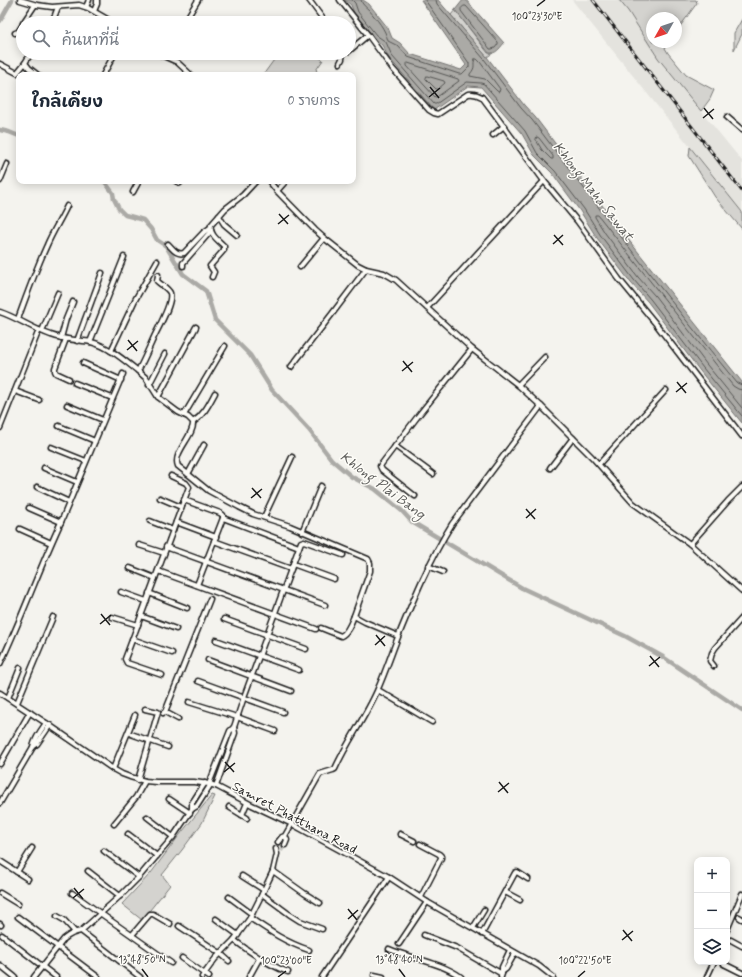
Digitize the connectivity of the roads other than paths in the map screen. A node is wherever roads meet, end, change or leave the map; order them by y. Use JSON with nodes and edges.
{"nodes":[{"id":1,"x":21,"y":0,"type":"edge"},
{"id":2,"x":40,"y":0,"type":"edge"},
{"id":3,"x":89,"y":0,"type":"edge"},
{"id":4,"x":96,"y":0,"type":"edge"},
{"id":5,"x":198,"y":0,"type":"edge"},
{"id":6,"x":309,"y":0,"type":"edge"},
{"id":7,"x":340,"y":0,"type":"edge"},
{"id":8,"x":36,"y":5,"type":"junction"},
{"id":9,"x":58,"y":7,"type":"junction"},
{"id":10,"x":86,"y":7,"type":"junction"},
{"id":11,"x":94,"y":11,"type":"junction"},
{"id":12,"x":28,"y":16,"type":"edge"},
{"id":13,"x":54,"y":16,"type":"edge"},
{"id":14,"x":102,"y":16,"type":"edge"},
{"id":15,"x":188,"y":16,"type":"edge"},
{"id":16,"x":321,"y":16,"type":"edge"},
{"id":17,"x":353,"y":16,"type":"edge"},
{"id":18,"x":356,"y":20,"type":"edge"},
{"id":19,"x":368,"y":35,"type":"junction"},
{"id":20,"x":356,"y":45,"type":"edge"},
{"id":21,"x":27,"y":60,"type":"edge"},
{"id":22,"x":111,"y":60,"type":"edge"},
{"id":23,"x":174,"y":60,"type":"edge"},
{"id":24,"x":342,"y":60,"type":"edge"},
{"id":25,"x":25,"y":63,"type":"junction"},
{"id":26,"x":340,"y":63,"type":"dead end"},
{"id":27,"x":0,"y":64,"type":"edge"},
{"id":28,"x":16,"y":72,"type":"edge"},
{"id":29,"x":18,"y":72,"type":"edge"},
{"id":30,"x":34,"y":72,"type":"edge"},
{"id":31,"x":105,"y":72,"type":"edge"},
{"id":32,"x":188,"y":72,"type":"edge"},
{"id":33,"x":727,"y":117,"type":"dead end"},
{"id":34,"x":504,"y":126,"type":"junction"},
{"id":35,"x":742,"y":130,"type":"edge"},
{"id":36,"x":493,"y":135,"type":"dead end"},
{"id":37,"x":7,"y":164,"type":"dead end"},
{"id":38,"x":0,"y":181,"type":"edge"},
{"id":39,"x":544,"y":181,"type":"junction"},
{"id":40,"x":137,"y":184,"type":"edge"},
{"id":41,"x":253,"y":184,"type":"edge"},
{"id":42,"x":271,"y":184,"type":"edge"},
{"id":43,"x":283,"y":184,"type":"edge"},
{"id":44,"x":277,"y":191,"type":"junction"},
{"id":45,"x":133,"y":192,"type":"dead end"},
{"id":46,"x":67,"y":206,"type":"dead end"},
{"id":47,"x":219,"y":216,"type":"junction"},
{"id":48,"x":211,"y":229,"type":"junction"},
{"id":49,"x":238,"y":235,"type":"dead end"},
{"id":50,"x":324,"y":238,"type":"junction"},
{"id":51,"x":168,"y":244,"type":"dead end"},
{"id":52,"x":124,"y":257,"type":"dead end"},
{"id":53,"x":157,"y":261,"type":"dead end"},
{"id":54,"x":183,"y":266,"type":"dead end"},
{"id":55,"x":300,"y":267,"type":"dead end"},
{"id":56,"x":366,"y":269,"type":"junction"},
{"id":57,"x":102,"y":273,"type":"dead end"},
{"id":58,"x":158,"y":274,"type":"dead end"},
{"id":59,"x":212,"y":277,"type":"dead end"},
{"id":60,"x":58,"y":293,"type":"dead end"},
{"id":61,"x":73,"y":302,"type":"dead end"},
{"id":62,"x":427,"y":308,"type":"junction"},
{"id":63,"x":0,"y":312,"type":"edge"},
{"id":64,"x":18,"y":320,"type":"junction"},
{"id":65,"x":196,"y":327,"type":"dead end"},
{"id":66,"x":41,"y":331,"type":"junction"},
{"id":67,"x":63,"y":338,"type":"junction"},
{"id":68,"x":78,"y":341,"type":"junction"},
{"id":69,"x":90,"y":342,"type":"junction"},
{"id":70,"x":225,"y":346,"type":"dead end"},
{"id":71,"x":472,"y":349,"type":"junction"},
{"id":72,"x":111,"y":351,"type":"junction"},
{"id":73,"x":165,"y":354,"type":"dead end"},
{"id":74,"x":545,"y":357,"type":"dead end"},
{"id":75,"x":83,"y":363,"type":"dead end"},
{"id":76,"x":291,"y":367,"type":"dead end"},
{"id":77,"x":138,"y":371,"type":"junction"},
{"id":78,"x":123,"y":374,"type":"dead end"},
{"id":79,"x":69,"y":379,"type":"dead end"},
{"id":80,"x":120,"y":380,"type":"junction"},
{"id":81,"x":75,"y":383,"type":"dead end"},
{"id":82,"x":149,"y":385,"type":"junction"},
{"id":83,"x":518,"y":385,"type":"junction"},
{"id":84,"x":666,"y":390,"type":"dead end"},
{"id":85,"x":15,"y":391,"type":"junction"},
{"id":86,"x":215,"y":393,"type":"dead end"},
{"id":87,"x":158,"y":397,"type":"junction"},
{"id":88,"x":112,"y":398,"type":"junction"},
{"id":89,"x":38,"y":400,"type":"dead end"},
{"id":90,"x":67,"y":405,"type":"dead end"},
{"id":91,"x":541,"y":406,"type":"junction"},
{"id":92,"x":184,"y":415,"type":"junction"},
{"id":93,"x":103,"y":420,"type":"junction"},
{"id":94,"x":193,"y":422,"type":"junction"},
{"id":95,"x":59,"y":426,"type":"dead end"},
{"id":96,"x":0,"y":428,"type":"edge"},
{"id":97,"x":742,"y":436,"type":"edge"},
{"id":98,"x":573,"y":438,"type":"junction"},
{"id":99,"x":94,"y":441,"type":"junction"},
{"id":100,"x":204,"y":445,"type":"dead end"},
{"id":101,"x":395,"y":446,"type":"junction"},
{"id":102,"x":51,"y":447,"type":"dead end"},
{"id":103,"x":292,"y":457,"type":"dead end"},
{"id":104,"x":86,"y":461,"type":"junction"},
{"id":105,"x":599,"y":464,"type":"junction"},
{"id":106,"x":44,"y":468,"type":"dead end"},
{"id":107,"x":550,"y":468,"type":"dead end"},
{"id":108,"x":188,"y":474,"type":"junction"},
{"id":109,"x":433,"y":474,"type":"dead end"},
{"id":110,"x":171,"y":476,"type":"dead end"},
{"id":111,"x":77,"y":482,"type":"junction"},
{"id":112,"x":321,"y":486,"type":"dead end"},
{"id":113,"x":37,"y":487,"type":"dead end"},
{"id":114,"x":742,"y":487,"type":"edge"},
{"id":115,"x":415,"y":496,"type":"dead end"},
{"id":116,"x":160,"y":498,"type":"dead end"},
{"id":117,"x":184,"y":500,"type":"junction"},
{"id":118,"x":69,"y":502,"type":"junction"},
{"id":119,"x":181,"y":507,"type":"junction"},
{"id":120,"x":29,"y":508,"type":"dead end"},
{"id":121,"x":264,"y":517,"type":"junction"},
{"id":122,"x":223,"y":518,"type":"junction"},
{"id":123,"x":150,"y":521,"type":"dead end"},
{"id":124,"x":61,"y":522,"type":"junction"},
{"id":125,"x":176,"y":522,"type":"junction"},
{"id":126,"x":20,"y":529,"type":"dead end"},
{"id":127,"x":173,"y":530,"type":"junction"},
{"id":128,"x":302,"y":532,"type":"junction"},
{"id":129,"x":215,"y":539,"type":"junction"},
{"id":130,"x":51,"y":543,"type":"junction"},
{"id":131,"x":690,"y":544,"type":"junction"},
{"id":132,"x":139,"y":545,"type":"dead end"},
{"id":133,"x":166,"y":547,"type":"junction"},
{"id":134,"x":299,"y":547,"type":"junction"},
{"id":135,"x":164,"y":553,"type":"junction"},
{"id":136,"x":343,"y":555,"type":"dead end"},
{"id":137,"x":206,"y":562,"type":"junction"},
{"id":138,"x":428,"y":566,"type":"junction"},
{"id":139,"x":292,"y":567,"type":"junction"},
{"id":140,"x":130,"y":568,"type":"dead end"},
{"id":141,"x":158,"y":570,"type":"junction"},
{"id":142,"x":443,"y":572,"type":"dead end"},
{"id":143,"x":155,"y":578,"type":"junction"},
{"id":144,"x":334,"y":579,"type":"dead end"},
{"id":145,"x":197,"y":585,"type":"junction"},
{"id":146,"x":283,"y":589,"type":"junction"},
{"id":147,"x":121,"y":592,"type":"dead end"},
{"id":148,"x":742,"y":592,"type":"edge"},
{"id":149,"x":149,"y":593,"type":"junction"},
{"id":150,"x":210,"y":599,"type":"dead end"},
{"id":151,"x":146,"y":601,"type":"junction"},
{"id":152,"x":325,"y":604,"type":"dead end"},
{"id":153,"x":187,"y":608,"type":"dead end"},
{"id":154,"x":274,"y":614,"type":"junction"},
{"id":155,"x":141,"y":616,"type":"junction"},
{"id":156,"x":354,"y":616,"type":"junction"},
{"id":157,"x":53,"y":617,"type":"dead end"},
{"id":158,"x":112,"y":617,"type":"dead end"},
{"id":159,"x":742,"y":618,"type":"edge"},
{"id":160,"x":224,"y":619,"type":"dead end"},
{"id":161,"x":138,"y":625,"type":"junction"},
{"id":162,"x":176,"y":629,"type":"dead end"},
{"id":163,"x":267,"y":634,"type":"junction"},
{"id":164,"x":398,"y":636,"type":"junction"},
{"id":165,"x":132,"y":639,"type":"junction"},
{"id":166,"x":216,"y":640,"type":"dead end"},
{"id":167,"x":306,"y":648,"type":"dead end"},
{"id":168,"x":172,"y":653,"type":"dead end"},
{"id":169,"x":259,"y":655,"type":"junction"},
{"id":170,"x":208,"y":660,"type":"dead end"},
{"id":171,"x":0,"y":664,"type":"edge"},
{"id":172,"x":714,"y":666,"type":"dead end"},
{"id":173,"x":20,"y":668,"type":"dead end"},
{"id":174,"x":299,"y":670,"type":"dead end"},
{"id":175,"x":162,"y":675,"type":"dead end"},
{"id":176,"x":251,"y":676,"type":"junction"},
{"id":177,"x":198,"y":681,"type":"dead end"},
{"id":178,"x":378,"y":690,"type":"junction"},
{"id":179,"x":291,"y":691,"type":"dead end"},
{"id":180,"x":0,"y":693,"type":"edge"},
{"id":181,"x":244,"y":697,"type":"junction"},
{"id":182,"x":8,"y":698,"type":"junction"},
{"id":183,"x":190,"y":702,"type":"dead end"},
{"id":184,"x":17,"y":704,"type":"junction"},
{"id":185,"x":145,"y":708,"type":"dead end"},
{"id":186,"x":30,"y":712,"type":"junction"},
{"id":187,"x":158,"y":712,"type":"junction"},
{"id":188,"x":165,"y":712,"type":"junction"},
{"id":189,"x":283,"y":712,"type":"dead end"},
{"id":190,"x":135,"y":715,"type":"dead end"},
{"id":191,"x":237,"y":717,"type":"junction"},
{"id":192,"x":178,"y":719,"type":"dead end"},
{"id":193,"x":432,"y":722,"type":"dead end"},
{"id":194,"x":48,"y":724,"type":"junction"},
{"id":195,"x":234,"y":727,"type":"junction"},
{"id":196,"x":275,"y":731,"type":"dead end"},
{"id":197,"x":131,"y":734,"type":"dead end"},
{"id":198,"x":149,"y":741,"type":"junction"},
{"id":199,"x":168,"y":747,"type":"dead end"},
{"id":200,"x":223,"y":749,"type":"junction"},
{"id":201,"x":228,"y":751,"type":"junction"},
{"id":202,"x":0,"y":764,"type":"edge"},
{"id":203,"x":113,"y":768,"type":"junction"},
{"id":204,"x":138,"y":780,"type":"junction"},
{"id":205,"x":145,"y":781,"type":"junction"},
{"id":206,"x":208,"y":784,"type":"junction"},
{"id":207,"x":216,"y":786,"type":"junction"},
{"id":208,"x":169,"y":799,"type":"dead end"},
{"id":209,"x":0,"y":804,"type":"edge"},
{"id":210,"x":229,"y":807,"type":"dead end"},
{"id":211,"x":245,"y":809,"type":"junction"},
{"id":212,"x":191,"y":811,"type":"junction"},
{"id":213,"x":147,"y":817,"type":"dead end"},
{"id":214,"x":247,"y":818,"type":"dead end"},
{"id":215,"x":114,"y":824,"type":"dead end"},
{"id":216,"x":291,"y":826,"type":"junction"},
{"id":217,"x":128,"y":834,"type":"dead end"},
{"id":218,"x":400,"y":834,"type":"dead end"},
{"id":219,"x":286,"y":835,"type":"junction"},
{"id":220,"x":173,"y":837,"type":"junction"},
{"id":221,"x":414,"y":840,"type":"dead end"},
{"id":222,"x":278,"y":842,"type":"dead end"},
{"id":223,"x":420,"y":844,"type":"dead end"},
{"id":224,"x":285,"y":845,"type":"tunnel mouth"},
{"id":225,"x":32,"y":848,"type":"dead end"},
{"id":226,"x":104,"y":851,"type":"dead end"},
{"id":227,"x":278,"y":852,"type":"tunnel mouth"},
{"id":228,"x":157,"y":856,"type":"junction"},
{"id":229,"x":0,"y":861,"type":"edge"},
{"id":230,"x":88,"y":870,"type":"dead end"},
{"id":231,"x":273,"y":871,"type":"junction"},
{"id":232,"x":17,"y":872,"type":"junction"},
{"id":233,"x":242,"y":876,"type":"dead end"},
{"id":234,"x":139,"y":877,"type":"junction"},
{"id":235,"x":28,"y":878,"type":"dead end"},
{"id":236,"x":389,"y":878,"type":"junction"},
{"id":237,"x":528,"y":879,"type":"dead end"},
{"id":238,"x":263,"y":892,"type":"junction"},
{"id":239,"x":505,"y":892,"type":"junction"},
{"id":240,"x":0,"y":893,"type":"edge"},
{"id":241,"x":72,"y":893,"type":"dead end"},
{"id":242,"x":742,"y":894,"type":"edge"},
{"id":243,"x":120,"y":896,"type":"junction"},
{"id":244,"x":229,"y":897,"type":"dead end"},
{"id":245,"x":421,"y":897,"type":"junction"},
{"id":246,"x":520,"y":900,"type":"dead end"},
{"id":247,"x":320,"y":902,"type":"dead end"},
{"id":248,"x":427,"y":902,"type":"junction"},
{"id":249,"x":18,"y":904,"type":"dead end"},
{"id":250,"x":484,"y":910,"type":"dead end"},
{"id":251,"x":100,"y":913,"type":"junction"},
{"id":252,"x":18,"y":916,"type":"dead end"},
{"id":253,"x":57,"y":916,"type":"dead end"},
{"id":254,"x":251,"y":916,"type":"junction"},
{"id":255,"x":216,"y":919,"type":"dead end"},
{"id":256,"x":170,"y":924,"type":"dead end"},
{"id":257,"x":179,"y":926,"type":"dead end"},
{"id":258,"x":473,"y":928,"type":"junction"},
{"id":259,"x":322,"y":929,"type":"dead end"},
{"id":260,"x":727,"y":929,"type":"edge"},
{"id":261,"x":81,"y":931,"type":"junction"},
{"id":262,"x":75,"y":932,"type":"junction"},
{"id":263,"x":482,"y":934,"type":"junction"},
{"id":264,"x":2,"y":935,"type":"dead end"},
{"id":265,"x":132,"y":935,"type":"junction"},
{"id":266,"x":238,"y":935,"type":"junction"},
{"id":267,"x":424,"y":935,"type":"dead end"},
{"id":268,"x":234,"y":940,"type":"junction"},
{"id":269,"x":731,"y":940,"type":"dead end"},
{"id":270,"x":399,"y":944,"type":"dead end"},
{"id":271,"x":58,"y":946,"type":"junction"},
{"id":272,"x":742,"y":946,"type":"edge"},
{"id":273,"x":389,"y":949,"type":"dead end"},
{"id":274,"x":308,"y":950,"type":"dead end"},
{"id":275,"x":510,"y":950,"type":"junction"},
{"id":276,"x":220,"y":953,"type":"junction"},
{"id":277,"x":515,"y":953,"type":"junction"},
{"id":278,"x":182,"y":958,"type":"dead end"},
{"id":279,"x":260,"y":959,"type":"junction"},
{"id":280,"x":229,"y":960,"type":"dead end"},
{"id":281,"x":171,"y":963,"type":"dead end"},
{"id":282,"x":0,"y":965,"type":"edge"},
{"id":283,"x":713,"y":965,"type":"edge"},
{"id":284,"x":726,"y":965,"type":"edge"},
{"id":285,"x":42,"y":967,"type":"junction"},
{"id":286,"x":288,"y":972,"type":"dead end"},
{"id":287,"x":742,"y":973,"type":"edge"},
{"id":288,"x":374,"y":974,"type":"dead end"},
{"id":289,"x":502,"y":974,"type":"edge"},
{"id":290,"x":203,"y":975,"type":"edge"},
{"id":291,"x":15,"y":977,"type":"edge"},
{"id":292,"x":34,"y":977,"type":"edge"},
{"id":293,"x":56,"y":977,"type":"edge"},
{"id":294,"x":98,"y":977,"type":"edge"},
{"id":295,"x":140,"y":977,"type":"edge"},
{"id":296,"x":209,"y":977,"type":"edge"},
{"id":297,"x":249,"y":977,"type":"edge"},
{"id":298,"x":322,"y":977,"type":"edge"},
{"id":299,"x":383,"y":977,"type":"edge"},
{"id":300,"x":461,"y":977,"type":"edge"},
{"id":301,"x":553,"y":977,"type":"edge"},
{"id":302,"x":707,"y":977,"type":"edge"}],
"edges":[{"from":1,"to":8,"type":"street"},
{"from":2,"to":8,"type":"street"},
{"from":3,"to":10,"type":"street"},
{"from":4,"to":11,"type":"street"},
{"from":5,"to":15,"type":"street"},
{"from":6,"to":16,"type":"street"},
{"from":7,"to":17,"type":"street"},
{"from":8,"to":9,"type":"street"},
{"from":8,"to":12,"type":"street"},
{"from":9,"to":10,"type":"street"},
{"from":9,"to":13,"type":"street"},
{"from":10,"to":11,"type":"street"},
{"from":11,"to":14,"type":"street"},
{"from":18,"to":19,"type":"street"},
{"from":19,"to":20,"type":"street"},
{"from":19,"to":34,"type":"street"},
{"from":21,"to":25,"type":"street"},
{"from":22,"to":31,"type":"street"},
{"from":23,"to":32,"type":"street"},
{"from":24,"to":26,"type":"street"},
{"from":25,"to":29,"type":"street"},
{"from":25,"to":30,"type":"street"},
{"from":27,"to":28,"type":"street"},
{"from":33,"to":35,"type":"street"},
{"from":34,"to":36,"type":"street"},
{"from":34,"to":39,"type":"street"},
{"from":37,"to":38,"type":"street"},
{"from":39,"to":62,"type":"street"},
{"from":39,"to":97,"type":"street"},
{"from":40,"to":45,"type":"street"},
{"from":41,"to":47,"type":"street"},
{"from":42,"to":44,"type":"street"},
{"from":43,"to":44,"type":"street"},
{"from":44,"to":50,"type":"street"},
{"from":46,"to":64,"type":"street"},
{"from":47,"to":48,"type":"street"},
{"from":47,"to":49,"type":"street"},
{"from":48,"to":51,"type":"street"},
{"from":48,"to":54,"type":"street"},
{"from":48,"to":59,"type":"street"},
{"from":50,"to":55,"type":"street"},
{"from":50,"to":56,"type":"street"},
{"from":52,"to":69,"type":"street"},
{"from":53,"to":72,"type":"street"},
{"from":56,"to":62,"type":"street"},
{"from":56,"to":76,"type":"street"},
{"from":57,"to":68,"type":"street"},
{"from":58,"to":77,"type":"street"},
{"from":60,"to":66,"type":"street"},
{"from":61,"to":67,"type":"street"},
{"from":62,"to":71,"type":"street"},
{"from":63,"to":64,"type":"street"},
{"from":64,"to":66,"type":"street"},
{"from":65,"to":87,"type":"street"},
{"from":66,"to":67,"type":"street"},
{"from":66,"to":85,"type":"street"},
{"from":67,"to":68,"type":"street"},
{"from":67,"to":79,"type":"street"},
{"from":68,"to":69,"type":"street"},
{"from":69,"to":72,"type":"street"},
{"from":70,"to":92,"type":"street"},
{"from":71,"to":83,"type":"street"},
{"from":71,"to":101,"type":"street"},
{"from":72,"to":77,"type":"street"},
{"from":73,"to":82,"type":"street"},
{"from":74,"to":83,"type":"street"},
{"from":75,"to":80,"type":"street"},
{"from":77,"to":82,"type":"street"},
{"from":78,"to":80,"type":"street"},
{"from":80,"to":88,"type":"street"},
{"from":81,"to":88,"type":"street"},
{"from":82,"to":87,"type":"street"},
{"from":83,"to":91,"type":"street"},
{"from":84,"to":105,"type":"street"},
{"from":85,"to":89,"type":"street"},
{"from":85,"to":96,"type":"street"},
{"from":86,"to":94,"type":"street"},
{"from":87,"to":92,"type":"street"},
{"from":88,"to":93,"type":"street"},
{"from":90,"to":93,"type":"street"},
{"from":91,"to":98,"type":"street"},
{"from":91,"to":138,"type":"street"},
{"from":92,"to":94,"type":"street"},
{"from":93,"to":99,"type":"street"},
{"from":94,"to":108,"type":"street"},
{"from":95,"to":99,"type":"street"},
{"from":98,"to":105,"type":"street"},
{"from":98,"to":107,"type":"street"},
{"from":99,"to":104,"type":"street"},
{"from":100,"to":108,"type":"street"},
{"from":101,"to":109,"type":"street"},
{"from":101,"to":115,"type":"street"},
{"from":102,"to":104,"type":"street"},
{"from":103,"to":121,"type":"street"},
{"from":104,"to":111,"type":"street"},
{"from":105,"to":131,"type":"street"},
{"from":106,"to":111,"type":"street"},
{"from":108,"to":121,"type":"street"},
{"from":110,"to":117,"type":"street"},
{"from":111,"to":118,"type":"street"},
{"from":112,"to":128,"type":"street"},
{"from":113,"to":118,"type":"street"},
{"from":114,"to":131,"type":"street"},
{"from":116,"to":119,"type":"street"},
{"from":117,"to":119,"type":"street"},
{"from":117,"to":122,"type":"street"},
{"from":118,"to":124,"type":"street"},
{"from":119,"to":125,"type":"street"},
{"from":120,"to":124,"type":"street"},
{"from":121,"to":128,"type":"street"},
{"from":122,"to":129,"type":"street"},
{"from":122,"to":134,"type":"street"},
{"from":123,"to":127,"type":"street"},
{"from":124,"to":130,"type":"street"},
{"from":125,"to":127,"type":"street"},
{"from":125,"to":129,"type":"street"},
{"from":126,"to":130,"type":"street"},
{"from":127,"to":133,"type":"street"},
{"from":128,"to":156,"type":"street"},
{"from":129,"to":137,"type":"street"},
{"from":129,"to":139,"type":"street"},
{"from":130,"to":171,"type":"street"},
{"from":131,"to":148,"type":"street"},
{"from":132,"to":135,"type":"street"},
{"from":133,"to":135,"type":"street"},
{"from":133,"to":137,"type":"street"},
{"from":134,"to":136,"type":"street"},
{"from":134,"to":139,"type":"street"},
{"from":135,"to":141,"type":"street"},
{"from":137,"to":145,"type":"street"},
{"from":137,"to":146,"type":"street"},
{"from":138,"to":142,"type":"street"},
{"from":138,"to":164,"type":"street"},
{"from":139,"to":144,"type":"street"},
{"from":139,"to":146,"type":"street"},
{"from":140,"to":143,"type":"street"},
{"from":141,"to":143,"type":"street"},
{"from":141,"to":145,"type":"street"},
{"from":143,"to":149,"type":"street"},
{"from":145,"to":154,"type":"street"},
{"from":146,"to":152,"type":"street"},
{"from":146,"to":154,"type":"street"},
{"from":147,"to":151,"type":"street"},
{"from":149,"to":151,"type":"street"},
{"from":149,"to":153,"type":"street"},
{"from":150,"to":188,"type":"street"},
{"from":151,"to":155,"type":"street"},
{"from":154,"to":156,"type":"street"},
{"from":154,"to":163,"type":"street"},
{"from":155,"to":161,"type":"street"},
{"from":155,"to":162,"type":"street"},
{"from":156,"to":164,"type":"street"},
{"from":157,"to":184,"type":"street"},
{"from":158,"to":161,"type":"street"},
{"from":159,"to":172,"type":"street"},
{"from":160,"to":163,"type":"street"},
{"from":161,"to":165,"type":"street"},
{"from":163,"to":167,"type":"street"},
{"from":163,"to":169,"type":"street"},
{"from":164,"to":178,"type":"street"},
{"from":165,"to":168,"type":"street"},
{"from":165,"to":175,"type":"street"},
{"from":166,"to":169,"type":"street"},
{"from":169,"to":174,"type":"street"},
{"from":169,"to":176,"type":"street"},
{"from":170,"to":176,"type":"street"},
{"from":173,"to":182,"type":"street"},
{"from":176,"to":179,"type":"street"},
{"from":176,"to":181,"type":"street"},
{"from":177,"to":181,"type":"street"},
{"from":178,"to":193,"type":"street"},
{"from":178,"to":216,"type":"street"},
{"from":180,"to":182,"type":"street","name":"Samret Phatthana Road"},
{"from":181,"to":189,"type":"street"},
{"from":181,"to":191,"type":"street"},
{"from":182,"to":184,"type":"street","name":"Samret Phatthana Road"},
{"from":183,"to":191,"type":"street"},
{"from":184,"to":186,"type":"street","name":"Samret Phatthana Road"},
{"from":185,"to":187,"type":"street"},
{"from":186,"to":194,"type":"street","name":"Samret Phatthana Road"},
{"from":186,"to":202,"type":"street"},
{"from":187,"to":188,"type":"street"},
{"from":187,"to":198,"type":"street"},
{"from":188,"to":192,"type":"street"},
{"from":190,"to":203,"type":"street"},
{"from":191,"to":195,"type":"street"},
{"from":191,"to":196,"type":"street"},
{"from":194,"to":203,"type":"street","name":"Samret Phatthana Road"},
{"from":194,"to":209,"type":"street"},
{"from":195,"to":200,"type":"street"},
{"from":195,"to":201,"type":"street"},
{"from":197,"to":198,"type":"street"},
{"from":198,"to":199,"type":"street"},
{"from":198,"to":204,"type":"street"},
{"from":200,"to":201,"type":"street"},
{"from":200,"to":206,"type":"street"},
{"from":201,"to":207,"type":"street"},
{"from":203,"to":204,"type":"street","name":"Samret Phatthana Road"},
{"from":204,"to":205,"type":"street","name":"Samret Phatthana Road"},
{"from":205,"to":206,"type":"street","name":"Samret Phatthana Road"},
{"from":205,"to":215,"type":"street"},
{"from":206,"to":207,"type":"street","name":"Samret Phatthana Road"},
{"from":206,"to":212,"type":"street"},
{"from":207,"to":211,"type":"street","name":"Samret Phatthana Road"},
{"from":208,"to":212,"type":"street"},
{"from":210,"to":211,"type":"street"},
{"from":211,"to":214,"type":"street"},
{"from":211,"to":216,"type":"street","name":"Samret Phatthana Road"},
{"from":212,"to":220,"type":"street"},
{"from":213,"to":220,"type":"street"},
{"from":216,"to":219,"type":"street"},
{"from":216,"to":236,"type":"street","name":"Samret Phatthana Road"},
{"from":217,"to":228,"type":"street"},
{"from":218,"to":221,"type":"street"},
{"from":219,"to":222,"type":"street"},
{"from":219,"to":224,"type":"street"},
{"from":220,"to":228,"type":"street"},
{"from":223,"to":245,"type":"street"},
{"from":225,"to":232,"type":"street"},
{"from":226,"to":234,"type":"street"},
{"from":227,"to":231,"type":"street"},
{"from":228,"to":234,"type":"street"},
{"from":229,"to":232,"type":"street"},
{"from":230,"to":243,"type":"street"},
{"from":231,"to":238,"type":"street"},
{"from":231,"to":247,"type":"street"},
{"from":232,"to":235,"type":"street"},
{"from":233,"to":238,"type":"street"},
{"from":234,"to":243,"type":"street"},
{"from":236,"to":245,"type":"street","name":"Samret Phatthana Road"},
{"from":236,"to":298,"type":"street"},
{"from":237,"to":239,"type":"street"},
{"from":238,"to":254,"type":"street"},
{"from":238,"to":259,"type":"street"},
{"from":239,"to":246,"type":"street"},
{"from":239,"to":263,"type":"street"},
{"from":240,"to":249,"type":"street"},
{"from":241,"to":251,"type":"street"},
{"from":242,"to":260,"type":"street"},
{"from":243,"to":251,"type":"street"},
{"from":244,"to":254,"type":"street"},
{"from":245,"to":248,"type":"street","name":"Samret Phatthana Road"},
{"from":248,"to":258,"type":"street","name":"Samret Phatthana Road"},
{"from":248,"to":270,"type":"street"},
{"from":250,"to":258,"type":"street"},
{"from":251,"to":261,"type":"street"},
{"from":251,"to":265,"type":"street"},
{"from":252,"to":271,"type":"street"},
{"from":253,"to":262,"type":"street"},
{"from":254,"to":266,"type":"street"},
{"from":254,"to":274,"type":"street"},
{"from":255,"to":266,"type":"street"},
{"from":256,"to":265,"type":"street"},
{"from":257,"to":276,"type":"street"},
{"from":258,"to":263,"type":"street","name":"Samret Phatthana Road"},
{"from":261,"to":262,"type":"street"},
{"from":261,"to":295,"type":"street"},
{"from":262,"to":271,"type":"street"},
{"from":263,"to":275,"type":"street","name":"Samret Phatthana Road"},
{"from":264,"to":285,"type":"street"},
{"from":265,"to":281,"type":"street"},
{"from":266,"to":268,"type":"street"},
{"from":267,"to":289,"type":"street"},
{"from":268,"to":276,"type":"street"},
{"from":268,"to":279,"type":"street"},
{"from":269,"to":272,"type":"street"},
{"from":271,"to":285,"type":"street"},
{"from":271,"to":294,"type":"street"},
{"from":273,"to":300,"type":"street"},
{"from":275,"to":277,"type":"street","name":"Samret Phatthana Road"},
{"from":275,"to":289,"type":"street"},
{"from":276,"to":280,"type":"street"},
{"from":276,"to":290,"type":"street"},
{"from":277,"to":289,"type":"street"},
{"from":277,"to":301,"type":"street","name":"Samret Phatthana Road"},
{"from":278,"to":290,"type":"street"},
{"from":279,"to":286,"type":"street"},
{"from":279,"to":297,"type":"street"},
{"from":282,"to":291,"type":"street"},
{"from":283,"to":302,"type":"street"},
{"from":284,"to":287,"type":"street"},
{"from":285,"to":292,"type":"street"},
{"from":285,"to":293,"type":"street"},
{"from":288,"to":299,"type":"street"},
{"from":290,"to":296,"type":"street"}]}
